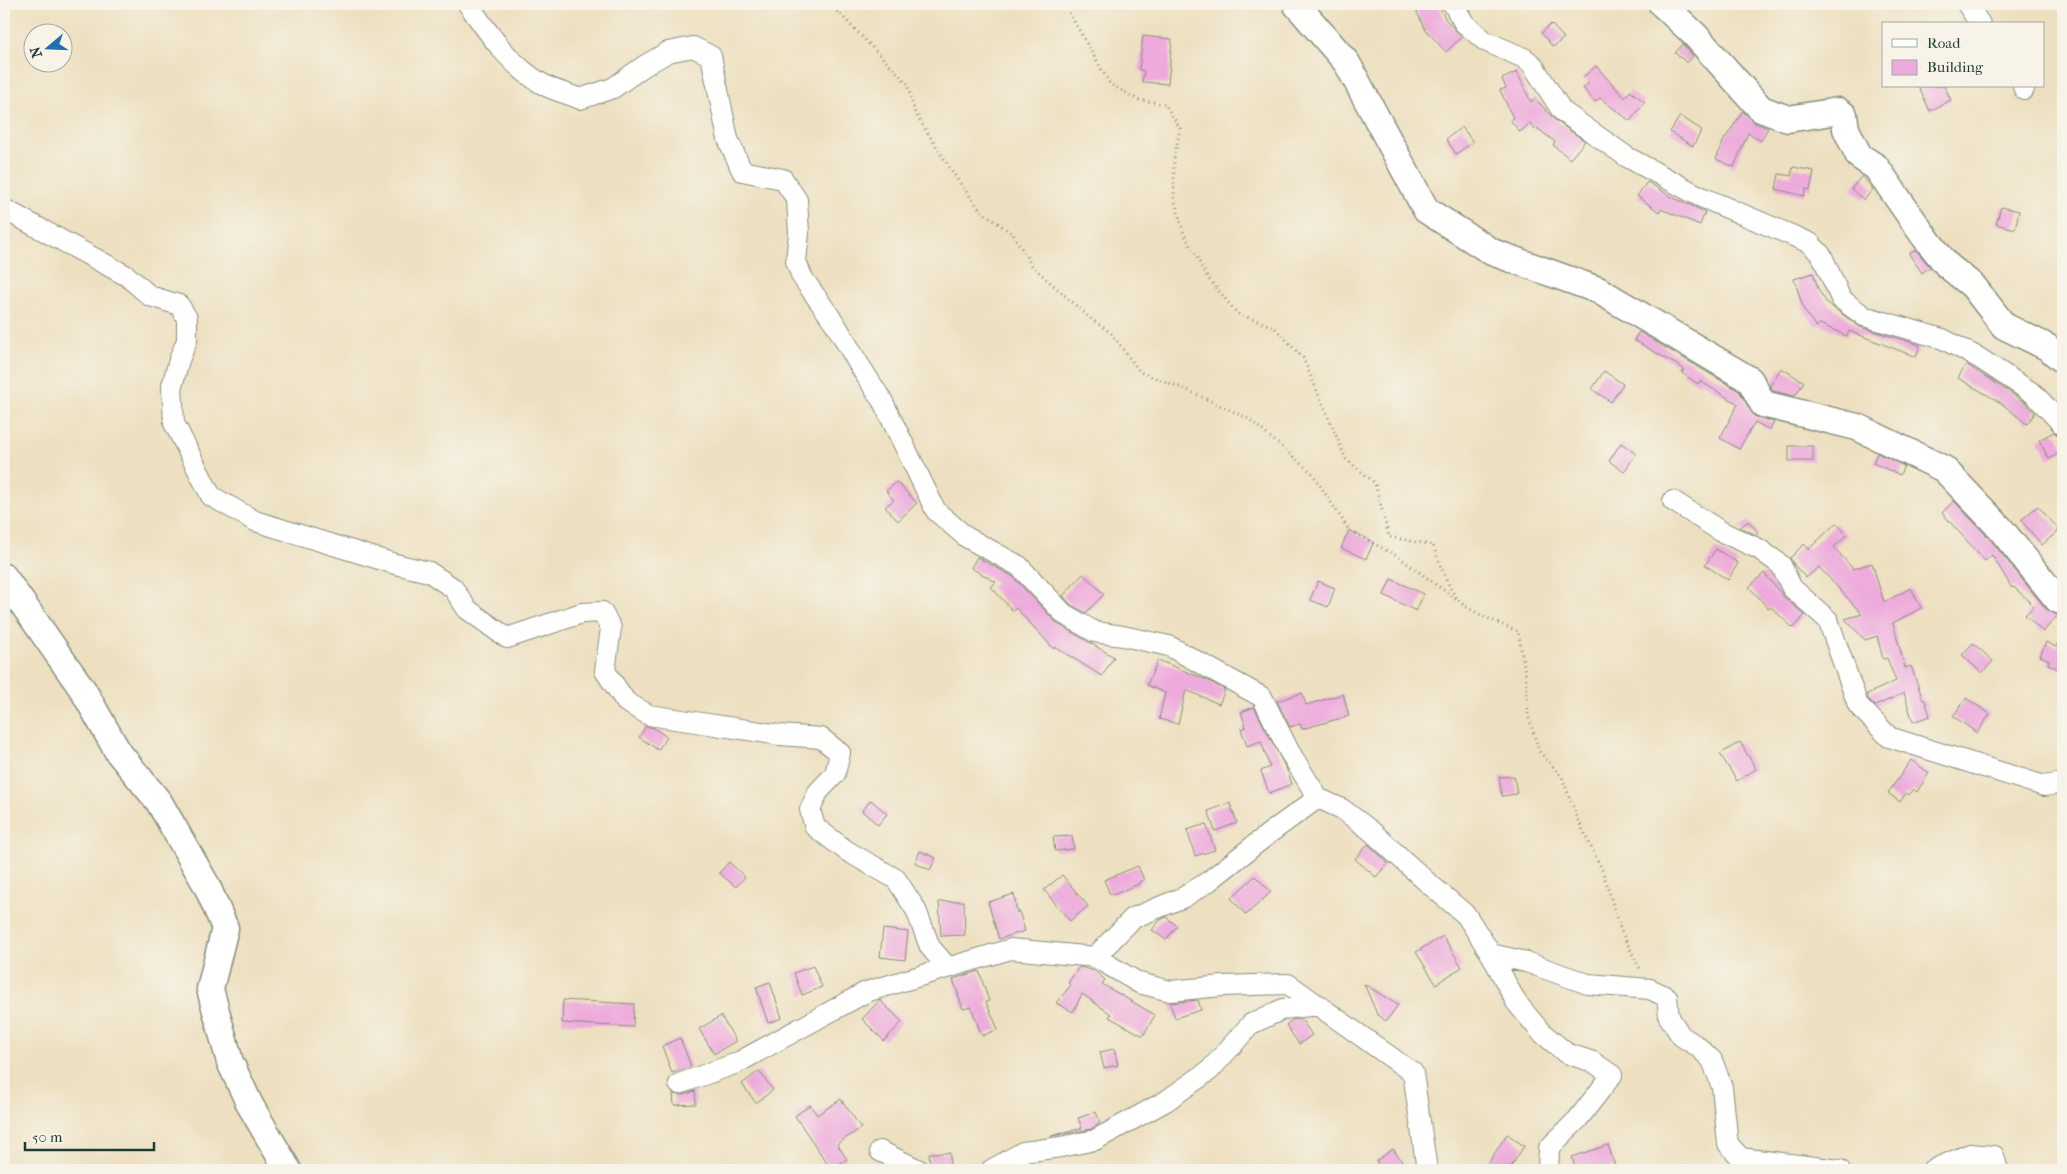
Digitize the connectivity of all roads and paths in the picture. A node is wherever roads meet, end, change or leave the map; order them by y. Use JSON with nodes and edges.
{"nodes":[{"id":1,"x":468,"y":4,"type":"edge"},
{"id":2,"x":830,"y":4,"type":"edge"},
{"id":3,"x":1064,"y":4,"type":"edge"},
{"id":4,"x":1296,"y":4,"type":"edge"},
{"id":5,"x":1453,"y":4,"type":"edge"},
{"id":6,"x":1662,"y":4,"type":"edge"},
{"id":7,"x":1967,"y":4,"type":"edge"},
{"id":8,"x":1979,"y":22,"type":"edge"},
{"id":9,"x":4,"y":209,"type":"edge"},
{"id":10,"x":2063,"y":360,"type":"edge"},
{"id":11,"x":2063,"y":425,"type":"edge"},
{"id":12,"x":1673,"y":501,"type":"dead end"},
{"id":13,"x":4,"y":577,"type":"edge"},
{"id":14,"x":2063,"y":601,"type":"edge"},
{"id":15,"x":1460,"y":602,"type":"junction"},
{"id":16,"x":2063,"y":783,"type":"edge"},
{"id":17,"x":1318,"y":798,"type":"junction"},
{"id":18,"x":1492,"y":954,"type":"junction"},
{"id":19,"x":1095,"y":957,"type":"junction"},
{"id":20,"x":948,"y":968,"type":"junction"},
{"id":21,"x":1650,"y":989,"type":"junction"},
{"id":22,"x":1319,"y":1005,"type":"junction"},
{"id":23,"x":679,"y":1084,"type":"dead end"},
{"id":24,"x":880,"y":1151,"type":"dead end"},
{"id":25,"x":288,"y":1170,"type":"edge"},
{"id":26,"x":920,"y":1170,"type":"edge"},
{"id":27,"x":991,"y":1170,"type":"edge"},
{"id":28,"x":1427,"y":1170,"type":"edge"},
{"id":29,"x":1548,"y":1170,"type":"edge"},
{"id":30,"x":1840,"y":1170,"type":"edge"},
{"id":31,"x":1932,"y":1170,"type":"edge"},
{"id":32,"x":1998,"y":1170,"type":"edge"}],
"edges":[{"from":1,"to":17,"type":"street"},
{"from":2,"to":15,"type":"path"},
{"from":3,"to":15,"type":"path"},
{"from":4,"to":14,"type":"street"},
{"from":5,"to":11,"type":"street"},
{"from":6,"to":10,"type":"street"},
{"from":7,"to":8,"type":"street"},
{"from":9,"to":20,"type":"street"},
{"from":12,"to":16,"type":"street"},
{"from":13,"to":25,"type":"street"},
{"from":15,"to":21,"type":"path"},
{"from":17,"to":18,"type":"street"},
{"from":17,"to":19,"type":"street"},
{"from":18,"to":21,"type":"street"},
{"from":18,"to":29,"type":"street"},
{"from":19,"to":20,"type":"street"},
{"from":19,"to":22,"type":"street"},
{"from":20,"to":23,"type":"street"},
{"from":21,"to":30,"type":"street"},
{"from":22,"to":27,"type":"street"},
{"from":22,"to":28,"type":"street"},
{"from":24,"to":26,"type":"street"},
{"from":31,"to":32,"type":"street"}]}
